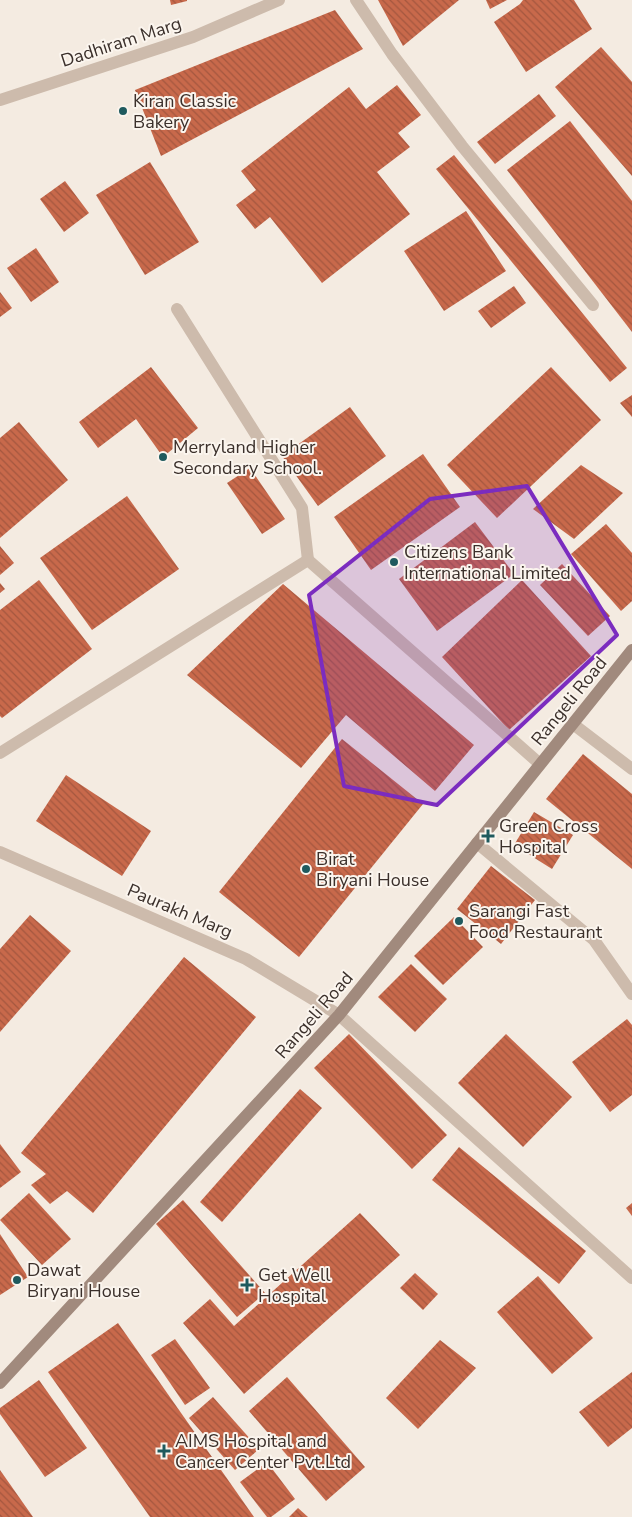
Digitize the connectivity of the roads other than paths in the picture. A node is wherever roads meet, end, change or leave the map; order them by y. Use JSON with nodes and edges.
{"nodes":[{"id":1,"x":279,"y":0,"type":"edge"},
{"id":2,"x":356,"y":0,"type":"edge"},
{"id":3,"x":0,"y":100,"type":"edge"},
{"id":4,"x":593,"y":305,"type":"dead end"},
{"id":5,"x":177,"y":310,"type":"dead end"},
{"id":6,"x":308,"y":560,"type":"junction"},
{"id":7,"x":632,"y":650,"type":"edge"},
{"id":8,"x":573,"y":724,"type":"junction"},
{"id":9,"x":0,"y":752,"type":"edge"},
{"id":10,"x":540,"y":764,"type":"junction"},
{"id":11,"x":632,"y":769,"type":"edge"},
{"id":12,"x":477,"y":843,"type":"junction"},
{"id":13,"x":0,"y":852,"type":"edge"},
{"id":14,"x":632,"y":994,"type":"edge"},
{"id":15,"x":339,"y":1015,"type":"junction"},
{"id":16,"x":632,"y":1278,"type":"edge"},
{"id":17,"x":0,"y":1383,"type":"edge"}],
"edges":[{"from":1,"to":3,"type":"street","name":"Dadhiram Marg"},
{"from":2,"to":4,"type":"street"},
{"from":5,"to":6,"type":"street"},
{"from":6,"to":9,"type":"street"},
{"from":6,"to":10,"type":"street"},
{"from":7,"to":8,"type":"main road","name":"Rangeli Road"},
{"from":8,"to":10,"type":"main road","name":"Rangeli Road"},
{"from":8,"to":11,"type":"street"},
{"from":10,"to":12,"type":"main road","name":"Rangeli Road"},
{"from":12,"to":14,"type":"street"},
{"from":12,"to":15,"type":"main road","name":"Rangeli Road"},
{"from":13,"to":15,"type":"street","name":"Paurakh Marg"},
{"from":15,"to":16,"type":"street","name":"Paurakh Marg"},
{"from":15,"to":17,"type":"main road","name":"Rangeli Road"}]}
